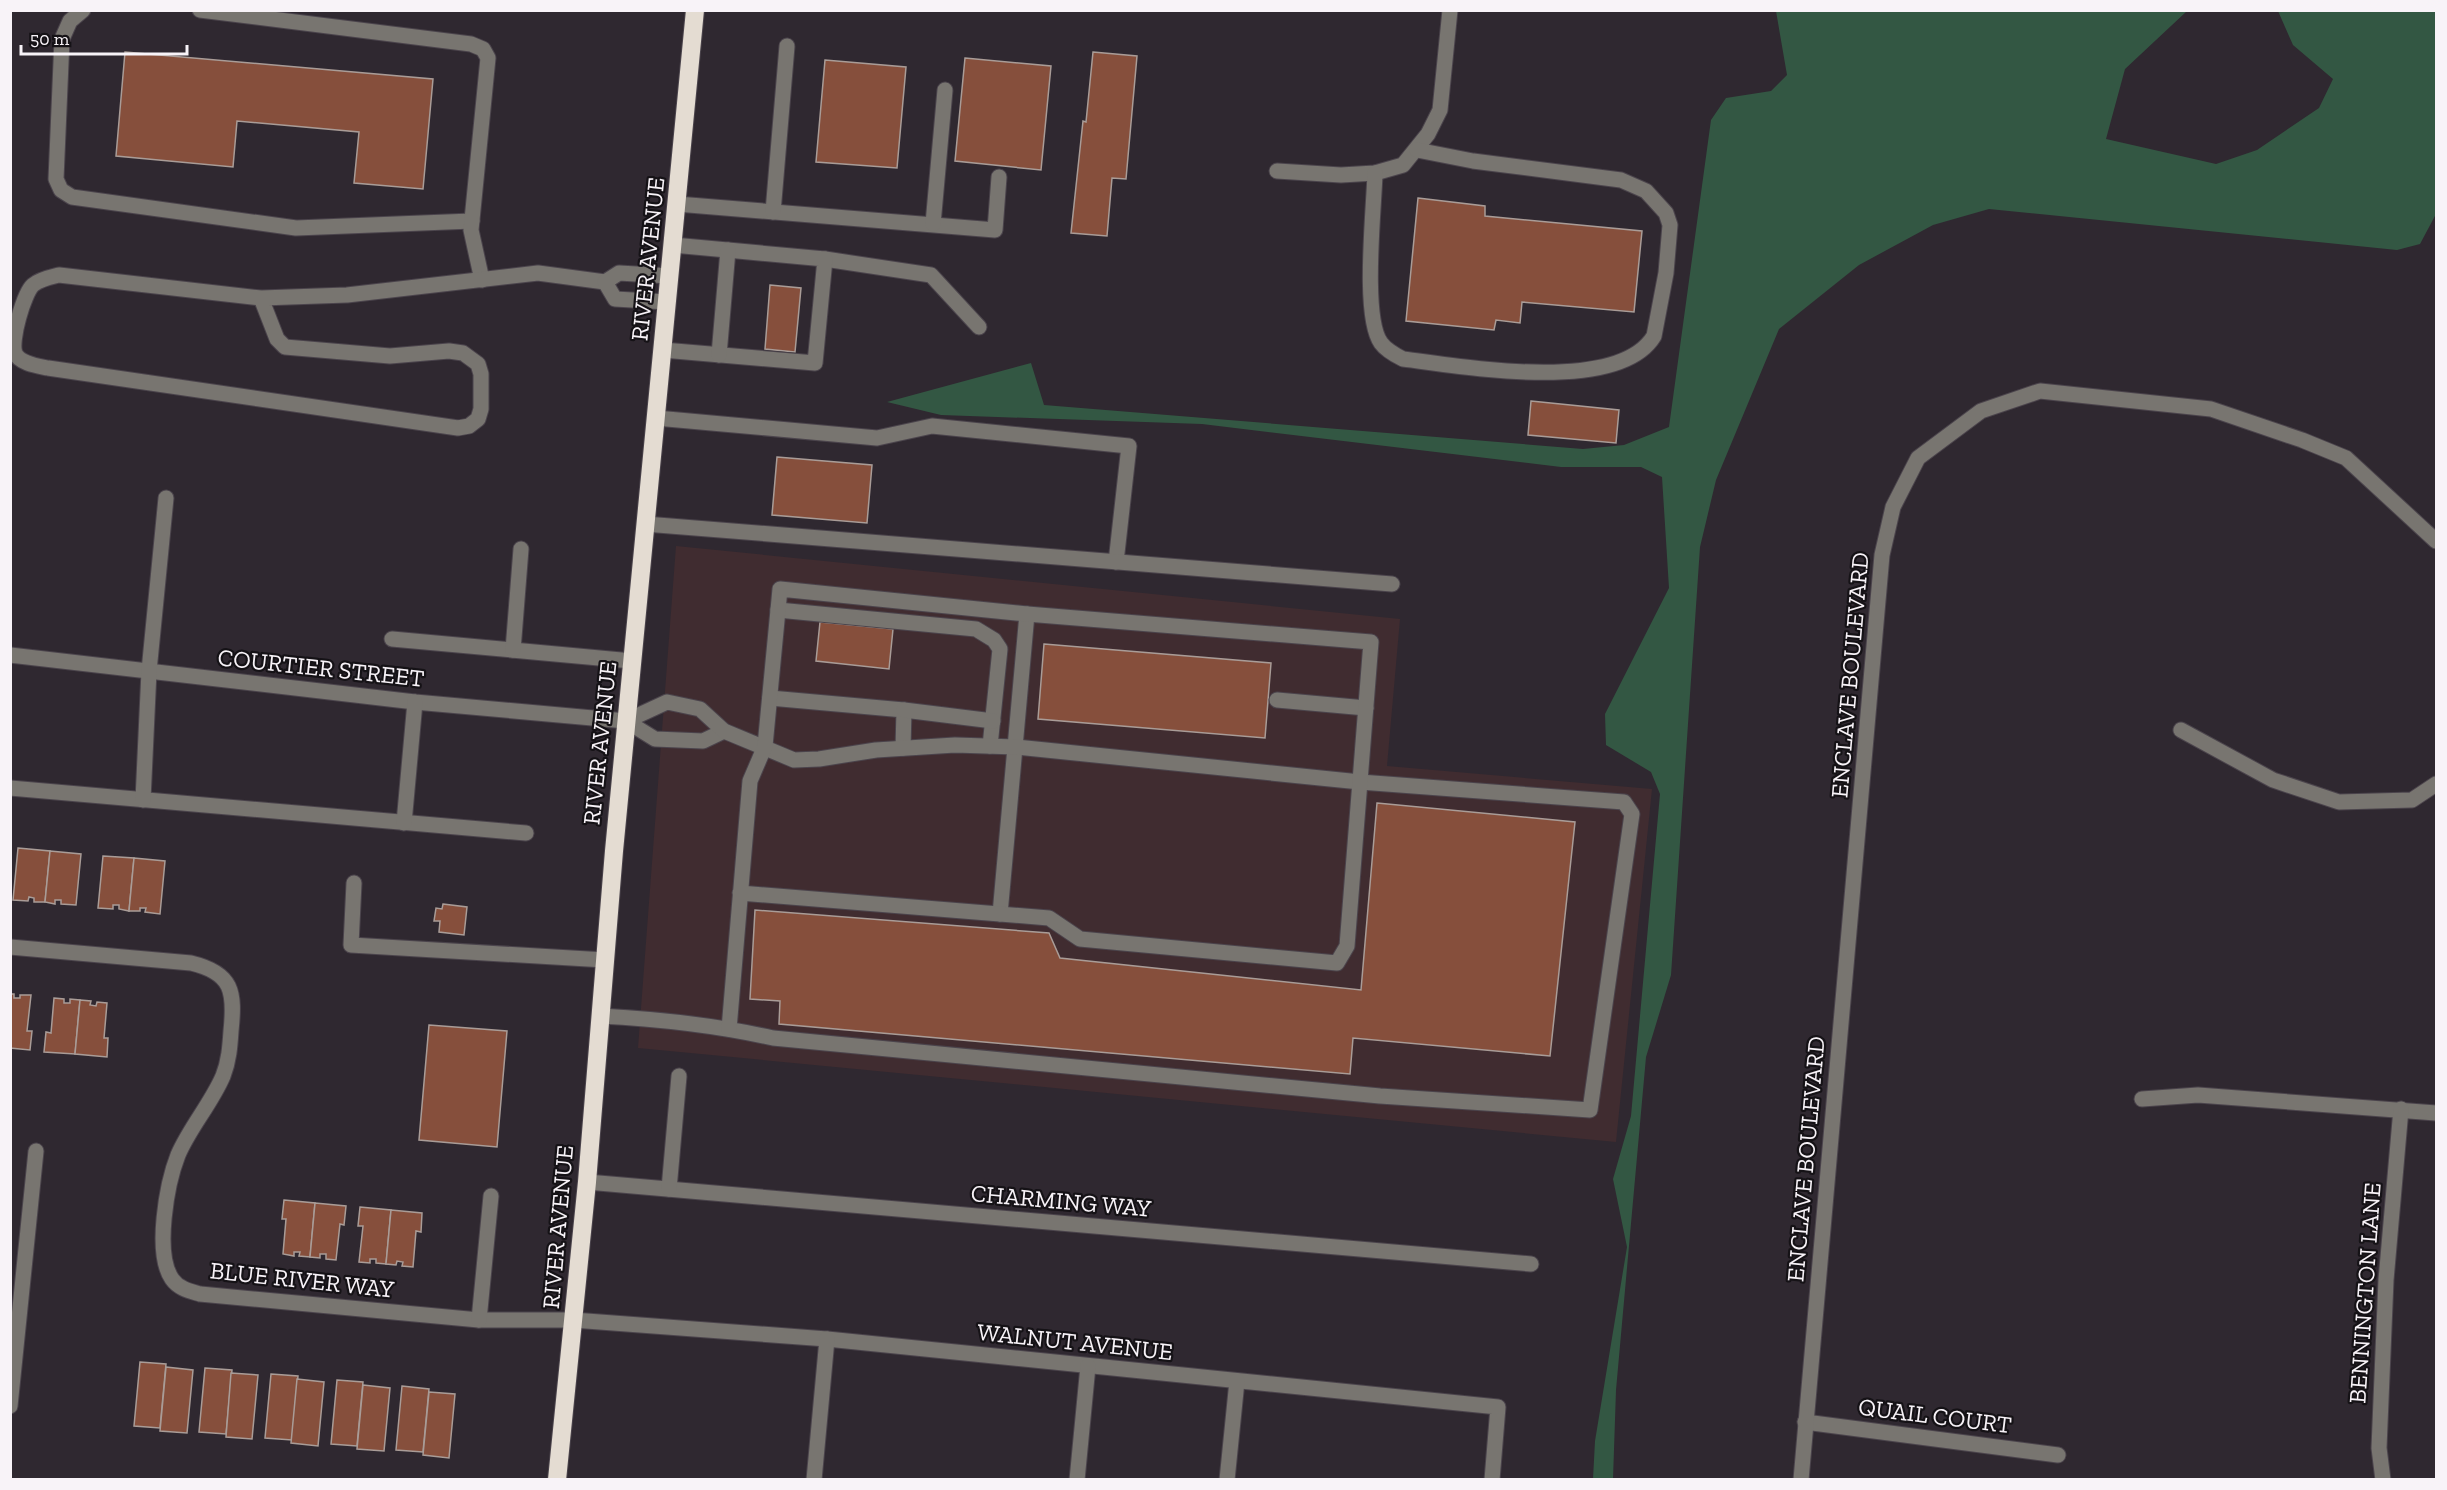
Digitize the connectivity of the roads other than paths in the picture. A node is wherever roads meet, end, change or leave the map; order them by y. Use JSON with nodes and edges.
{"nodes":[{"id":1,"x":83,"y":10,"type":"edge"},
{"id":2,"x":200,"y":10,"type":"edge"},
{"id":3,"x":695,"y":10,"type":"edge"},
{"id":4,"x":1450,"y":10,"type":"edge"},
{"id":5,"x":787,"y":46,"type":"dead end"},
{"id":6,"x":945,"y":90,"type":"dead end"},
{"id":7,"x":1417,"y":150,"type":"junction"},
{"id":8,"x":1277,"y":171,"type":"dead end"},
{"id":9,"x":1375,"y":173,"type":"junction"},
{"id":10,"x":999,"y":177,"type":"dead end"},
{"id":11,"x":677,"y":204,"type":"junction"},
{"id":12,"x":773,"y":212,"type":"junction"},
{"id":13,"x":472,"y":221,"type":"junction"},
{"id":14,"x":933,"y":225,"type":"junction"},
{"id":15,"x":673,"y":245,"type":"junction"},
{"id":16,"x":728,"y":250,"type":"junction"},
{"id":17,"x":825,"y":259,"type":"junction"},
{"id":18,"x":670,"y":276,"type":"junction"},
{"id":19,"x":482,"y":280,"type":"junction"},
{"id":20,"x":605,"y":282,"type":"junction"},
{"id":21,"x":261,"y":298,"type":"junction"},
{"id":22,"x":668,"y":302,"type":"junction"},
{"id":23,"x":979,"y":327,"type":"dead end"},
{"id":24,"x":663,"y":350,"type":"junction"},
{"id":25,"x":719,"y":355,"type":"junction"},
{"id":26,"x":656,"y":418,"type":"junction"},
{"id":27,"x":166,"y":498,"type":"dead end"},
{"id":28,"x":645,"y":524,"type":"junction"},
{"id":29,"x":2436,"y":541,"type":"edge"},
{"id":30,"x":521,"y":549,"type":"dead end"},
{"id":31,"x":1116,"y":562,"type":"junction"},
{"id":32,"x":1392,"y":584,"type":"dead end"},
{"id":33,"x":778,"y":610,"type":"junction"},
{"id":34,"x":1027,"y":614,"type":"junction"},
{"id":35,"x":392,"y":639,"type":"dead end"},
{"id":36,"x":513,"y":650,"type":"junction"},
{"id":37,"x":10,"y":655,"type":"edge"},
{"id":38,"x":632,"y":661,"type":"junction"},
{"id":39,"x":149,"y":671,"type":"junction"},
{"id":40,"x":770,"y":698,"type":"junction"},
{"id":41,"x":1277,"y":700,"type":"dead end"},
{"id":42,"x":415,"y":702,"type":"junction"},
{"id":43,"x":1366,"y":708,"type":"junction"},
{"id":44,"x":904,"y":710,"type":"junction"},
{"id":45,"x":626,"y":721,"type":"junction"},
{"id":46,"x":993,"y":721,"type":"junction"},
{"id":47,"x":2181,"y":730,"type":"dead end"},
{"id":48,"x":724,"y":731,"type":"junction"},
{"id":49,"x":765,"y":746,"type":"junction"},
{"id":50,"x":990,"y":746,"type":"junction"},
{"id":51,"x":1016,"y":747,"type":"junction"},
{"id":52,"x":903,"y":748,"type":"junction"},
{"id":53,"x":1360,"y":782,"type":"junction"},
{"id":54,"x":2436,"y":784,"type":"edge"},
{"id":55,"x":10,"y":788,"type":"edge"},
{"id":56,"x":143,"y":800,"type":"junction"},
{"id":57,"x":404,"y":822,"type":"junction"},
{"id":58,"x":526,"y":833,"type":"dead end"},
{"id":59,"x":354,"y":883,"type":"dead end"},
{"id":60,"x":740,"y":893,"type":"junction"},
{"id":61,"x":1000,"y":914,"type":"junction"},
{"id":62,"x":10,"y":946,"type":"edge"},
{"id":63,"x":605,"y":960,"type":"junction"},
{"id":64,"x":600,"y":1016,"type":"junction"},
{"id":65,"x":729,"y":1029,"type":"junction"},
{"id":66,"x":679,"y":1076,"type":"dead end"},
{"id":67,"x":2142,"y":1099,"type":"dead end"},
{"id":68,"x":2401,"y":1109,"type":"junction"},
{"id":69,"x":2436,"y":1113,"type":"edge"},
{"id":70,"x":36,"y":1151,"type":"dead end"},
{"id":71,"x":587,"y":1182,"type":"junction"},
{"id":72,"x":669,"y":1189,"type":"junction"},
{"id":73,"x":491,"y":1196,"type":"dead end"},
{"id":74,"x":1531,"y":1264,"type":"dead end"},
{"id":75,"x":479,"y":1320,"type":"junction"},
{"id":76,"x":573,"y":1320,"type":"junction"},
{"id":77,"x":827,"y":1339,"type":"junction"},
{"id":78,"x":1088,"y":1366,"type":"junction"},
{"id":79,"x":1237,"y":1381,"type":"junction"},
{"id":80,"x":10,"y":1406,"type":"edge"},
{"id":81,"x":1805,"y":1422,"type":"junction"},
{"id":82,"x":2058,"y":1455,"type":"dead end"},
{"id":83,"x":556,"y":1479,"type":"edge"},
{"id":84,"x":814,"y":1479,"type":"edge"},
{"id":85,"x":1077,"y":1479,"type":"edge"},
{"id":86,"x":1227,"y":1479,"type":"edge"},
{"id":87,"x":1492,"y":1479,"type":"edge"},
{"id":88,"x":1801,"y":1479,"type":"edge"},
{"id":89,"x":2383,"y":1479,"type":"edge"}],
"edges":[{"from":1,"to":13,"type":"street"},
{"from":2,"to":13,"type":"street"},
{"from":3,"to":11,"type":"highway","name":"RIVER AVENUE"},
{"from":4,"to":7,"type":"street"},
{"from":5,"to":12,"type":"street"},
{"from":6,"to":14,"type":"street"},
{"from":7,"to":9,"type":"street"},
{"from":7,"to":9,"type":"street"},
{"from":8,"to":9,"type":"street"},
{"from":10,"to":14,"type":"street"},
{"from":11,"to":12,"type":"street"},
{"from":11,"to":15,"type":"highway","name":"RIVER AVENUE"},
{"from":12,"to":14,"type":"street"},
{"from":13,"to":19,"type":"street"},
{"from":15,"to":16,"type":"street"},
{"from":15,"to":18,"type":"highway","name":"RIVER AVENUE"},
{"from":16,"to":17,"type":"street"},
{"from":16,"to":25,"type":"street"},
{"from":17,"to":23,"type":"street"},
{"from":17,"to":25,"type":"street"},
{"from":18,"to":20,"type":"street"},
{"from":18,"to":22,"type":"highway","name":"RIVER AVENUE"},
{"from":19,"to":20,"type":"street"},
{"from":19,"to":21,"type":"street"},
{"from":20,"to":22,"type":"street"},
{"from":21,"to":21,"type":"street"},
{"from":22,"to":24,"type":"highway","name":"RIVER AVENUE"},
{"from":24,"to":25,"type":"street"},
{"from":24,"to":26,"type":"highway","name":"RIVER AVENUE"},
{"from":26,"to":28,"type":"highway","name":"RIVER AVENUE"},
{"from":26,"to":31,"type":"street"},
{"from":27,"to":39,"type":"street"},
{"from":28,"to":31,"type":"street"},
{"from":28,"to":38,"type":"highway","name":"RIVER AVENUE"},
{"from":29,"to":81,"type":"street","name":"ENCLAVE BOULEVARD"},
{"from":30,"to":36,"type":"street"},
{"from":31,"to":32,"type":"street"},
{"from":33,"to":34,"type":"street"},
{"from":33,"to":40,"type":"street"},
{"from":33,"to":46,"type":"street"},
{"from":34,"to":43,"type":"street"},
{"from":34,"to":51,"type":"street"},
{"from":35,"to":36,"type":"street"},
{"from":36,"to":38,"type":"street"},
{"from":37,"to":39,"type":"street","name":"COURTIER STREET"},
{"from":38,"to":45,"type":"highway","name":"RIVER AVENUE"},
{"from":39,"to":42,"type":"street","name":"COURTIER STREET"},
{"from":39,"to":56,"type":"street"},
{"from":40,"to":44,"type":"street"},
{"from":40,"to":49,"type":"street"},
{"from":41,"to":43,"type":"street"},
{"from":42,"to":45,"type":"street","name":"COURTIER STREET"},
{"from":42,"to":57,"type":"street"},
{"from":43,"to":53,"type":"street"},
{"from":44,"to":46,"type":"street"},
{"from":44,"to":52,"type":"street"},
{"from":45,"to":48,"type":"street"},
{"from":45,"to":48,"type":"street"},
{"from":45,"to":63,"type":"highway","name":"RIVER AVENUE"},
{"from":46,"to":50,"type":"street"},
{"from":47,"to":54,"type":"street"},
{"from":48,"to":49,"type":"street"},
{"from":49,"to":52,"type":"street"},
{"from":49,"to":60,"type":"street"},
{"from":50,"to":51,"type":"street"},
{"from":50,"to":52,"type":"street"},
{"from":51,"to":53,"type":"street"},
{"from":51,"to":61,"type":"street"},
{"from":53,"to":61,"type":"street"},
{"from":53,"to":65,"type":"street"},
{"from":55,"to":56,"type":"street"},
{"from":56,"to":57,"type":"street"},
{"from":57,"to":58,"type":"street"},
{"from":59,"to":63,"type":"street"},
{"from":60,"to":61,"type":"street"},
{"from":60,"to":65,"type":"street"},
{"from":62,"to":75,"type":"street","name":"BLUE RIVER WAY"},
{"from":63,"to":64,"type":"highway","name":"RIVER AVENUE"},
{"from":64,"to":65,"type":"street"},
{"from":64,"to":71,"type":"highway","name":"RIVER AVENUE"},
{"from":66,"to":72,"type":"street"},
{"from":67,"to":68,"type":"street"},
{"from":68,"to":69,"type":"street"},
{"from":68,"to":89,"type":"street","name":"BENNINGTON LANE"},
{"from":70,"to":80,"type":"street"},
{"from":71,"to":72,"type":"street","name":"CHARMING WAY"},
{"from":71,"to":76,"type":"highway","name":"RIVER AVENUE"},
{"from":72,"to":74,"type":"street","name":"CHARMING WAY"},
{"from":73,"to":75,"type":"street"},
{"from":75,"to":76,"type":"street","name":"BLUE RIVER WAY"},
{"from":76,"to":77,"type":"street","name":"WALNUT AVENUE"},
{"from":76,"to":83,"type":"highway","name":"RIVER AVENUE"},
{"from":77,"to":78,"type":"street","name":"WALNUT AVENUE"},
{"from":77,"to":84,"type":"street"},
{"from":78,"to":79,"type":"street","name":"WALNUT AVENUE"},
{"from":78,"to":85,"type":"street"},
{"from":79,"to":86,"type":"street"},
{"from":79,"to":87,"type":"street","name":"WALNUT AVENUE"},
{"from":81,"to":82,"type":"street","name":"QUAIL COURT"},
{"from":81,"to":88,"type":"street","name":"ENCLAVE BOULEVARD"}]}
